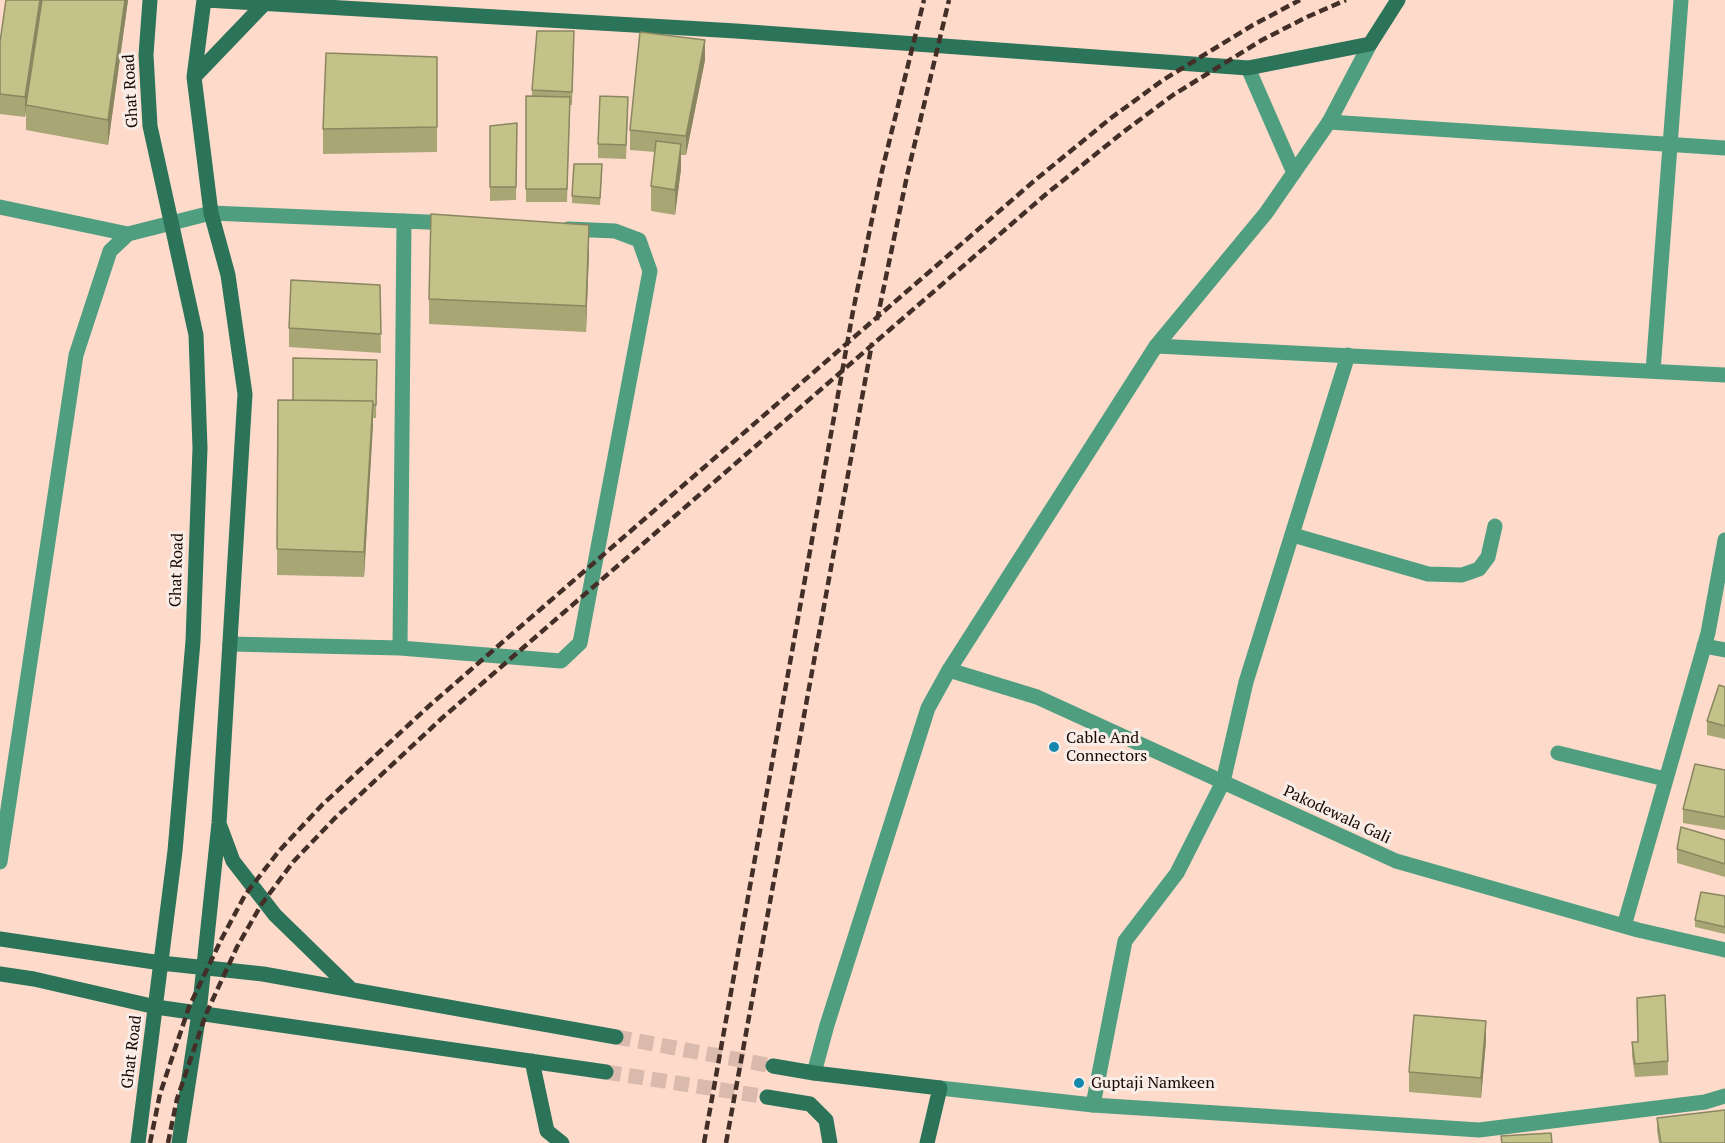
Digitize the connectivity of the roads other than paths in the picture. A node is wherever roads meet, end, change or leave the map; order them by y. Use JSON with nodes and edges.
{"nodes":[{"id":1,"x":150,"y":0,"type":"edge"},
{"id":2,"x":205,"y":0,"type":"edge"},
{"id":3,"x":1398,"y":0,"type":"edge"},
{"id":4,"x":1681,"y":0,"type":"edge"},
{"id":5,"x":264,"y":4,"type":"junction"},
{"id":6,"x":1370,"y":44,"type":"junction"},
{"id":7,"x":1248,"y":68,"type":"junction"},
{"id":8,"x":194,"y":77,"type":"junction"},
{"id":9,"x":1329,"y":122,"type":"junction"},
{"id":10,"x":1671,"y":145,"type":"junction"},
{"id":11,"x":1725,"y":148,"type":"edge"},
{"id":12,"x":1294,"y":173,"type":"junction"},
{"id":13,"x":0,"y":207,"type":"edge"},
{"id":14,"x":211,"y":213,"type":"junction"},
{"id":15,"x":405,"y":221,"type":"junction"},
{"id":16,"x":171,"y":223,"type":"junction"},
{"id":17,"x":463,"y":224,"type":"edge"},
{"id":18,"x":556,"y":228,"type":"edge"},
{"id":19,"x":128,"y":234,"type":"junction"},
{"id":20,"x":1156,"y":346,"type":"junction"},
{"id":21,"x":1348,"y":355,"type":"junction"},
{"id":22,"x":1653,"y":371,"type":"junction"},
{"id":23,"x":1725,"y":375,"type":"edge"},
{"id":24,"x":1495,"y":526,"type":"dead end"},
{"id":25,"x":1293,"y":535,"type":"junction"},
{"id":26,"x":1725,"y":540,"type":"edge"},
{"id":27,"x":230,"y":644,"type":"junction"},
{"id":28,"x":1704,"y":646,"type":"junction"},
{"id":29,"x":400,"y":648,"type":"junction"},
{"id":30,"x":1725,"y":650,"type":"edge"},
{"id":31,"x":950,"y":670,"type":"junction"},
{"id":32,"x":1558,"y":753,"type":"dead end"},
{"id":33,"x":1665,"y":778,"type":"junction"},
{"id":34,"x":1223,"y":782,"type":"junction"},
{"id":35,"x":219,"y":823,"type":"junction"},
{"id":36,"x":0,"y":862,"type":"edge"},
{"id":37,"x":1624,"y":926,"type":"junction"},
{"id":38,"x":0,"y":939,"type":"edge"},
{"id":39,"x":1725,"y":950,"type":"edge"},
{"id":40,"x":161,"y":963,"type":"junction"},
{"id":41,"x":204,"y":968,"type":"junction"},
{"id":42,"x":0,"y":974,"type":"edge"},
{"id":43,"x":351,"y":989,"type":"junction"},
{"id":44,"x":156,"y":1007,"type":"junction"},
{"id":45,"x":199,"y":1013,"type":"junction"},
{"id":46,"x":616,"y":1037,"type":"tunnel mouth"},
{"id":47,"x":532,"y":1061,"type":"junction"},
{"id":48,"x":773,"y":1066,"type":"tunnel mouth"},
{"id":49,"x":606,"y":1072,"type":"tunnel mouth"},
{"id":50,"x":814,"y":1073,"type":"junction"},
{"id":51,"x":939,"y":1088,"type":"junction"},
{"id":52,"x":1725,"y":1096,"type":"edge"},
{"id":53,"x":767,"y":1097,"type":"tunnel mouth"},
{"id":54,"x":1093,"y":1105,"type":"junction"},
{"id":55,"x":138,"y":1143,"type":"edge"},
{"id":56,"x":179,"y":1143,"type":"edge"},
{"id":57,"x":562,"y":1143,"type":"edge"},
{"id":58,"x":830,"y":1143,"type":"edge"},
{"id":59,"x":927,"y":1143,"type":"edge"}],
"edges":[{"from":1,"to":16,"type":"main road","name":"Ghat Road"},
{"from":2,"to":5,"type":"main road"},
{"from":2,"to":8,"type":"main road"},
{"from":3,"to":6,"type":"main road"},
{"from":4,"to":10,"type":"street"},
{"from":5,"to":7,"type":"main road"},
{"from":5,"to":8,"type":"main road"},
{"from":6,"to":7,"type":"main road"},
{"from":6,"to":9,"type":"street"},
{"from":7,"to":12,"type":"street"},
{"from":8,"to":14,"type":"main road"},
{"from":9,"to":10,"type":"street"},
{"from":9,"to":12,"type":"street"},
{"from":10,"to":11,"type":"street"},
{"from":10,"to":22,"type":"street"},
{"from":12,"to":20,"type":"street"},
{"from":13,"to":19,"type":"street"},
{"from":14,"to":15,"type":"street"},
{"from":14,"to":16,"type":"street"},
{"from":14,"to":27,"type":"main road"},
{"from":15,"to":17,"type":"street"},
{"from":15,"to":29,"type":"street"},
{"from":16,"to":19,"type":"street"},
{"from":16,"to":40,"type":"main road","name":"Ghat Road"},
{"from":18,"to":29,"type":"street"},
{"from":19,"to":36,"type":"street"},
{"from":20,"to":21,"type":"street"},
{"from":20,"to":31,"type":"street"},
{"from":21,"to":22,"type":"street"},
{"from":21,"to":25,"type":"street"},
{"from":22,"to":23,"type":"street"},
{"from":24,"to":25,"type":"street"},
{"from":25,"to":34,"type":"street"},
{"from":26,"to":28,"type":"street"},
{"from":27,"to":29,"type":"street"},
{"from":27,"to":35,"type":"main road"},
{"from":28,"to":30,"type":"street"},
{"from":28,"to":33,"type":"street"},
{"from":31,"to":34,"type":"street","name":"Pakodewala Gali"},
{"from":31,"to":50,"type":"street"},
{"from":32,"to":33,"type":"street"},
{"from":33,"to":37,"type":"street"},
{"from":34,"to":37,"type":"street","name":"Pakodewala Gali"},
{"from":34,"to":54,"type":"street"},
{"from":35,"to":41,"type":"main road"},
{"from":35,"to":43,"type":"main road"},
{"from":37,"to":39,"type":"street","name":"Pakodewala Gali"},
{"from":38,"to":40,"type":"main road"},
{"from":40,"to":41,"type":"main road"},
{"from":40,"to":44,"type":"main road","name":"Ghat Road"},
{"from":41,"to":43,"type":"main road"},
{"from":41,"to":45,"type":"main road"},
{"from":42,"to":44,"type":"main road"},
{"from":43,"to":46,"type":"main road"},
{"from":44,"to":45,"type":"main road"},
{"from":44,"to":55,"type":"main road","name":"Ghat Road"},
{"from":45,"to":47,"type":"main road"},
{"from":45,"to":56,"type":"main road"},
{"from":47,"to":49,"type":"main road"},
{"from":47,"to":57,"type":"main road"},
{"from":48,"to":50,"type":"main road"},
{"from":50,"to":51,"type":"main road"},
{"from":51,"to":54,"type":"street"},
{"from":51,"to":59,"type":"main road"},
{"from":52,"to":54,"type":"street"},
{"from":53,"to":58,"type":"main road"}]}
